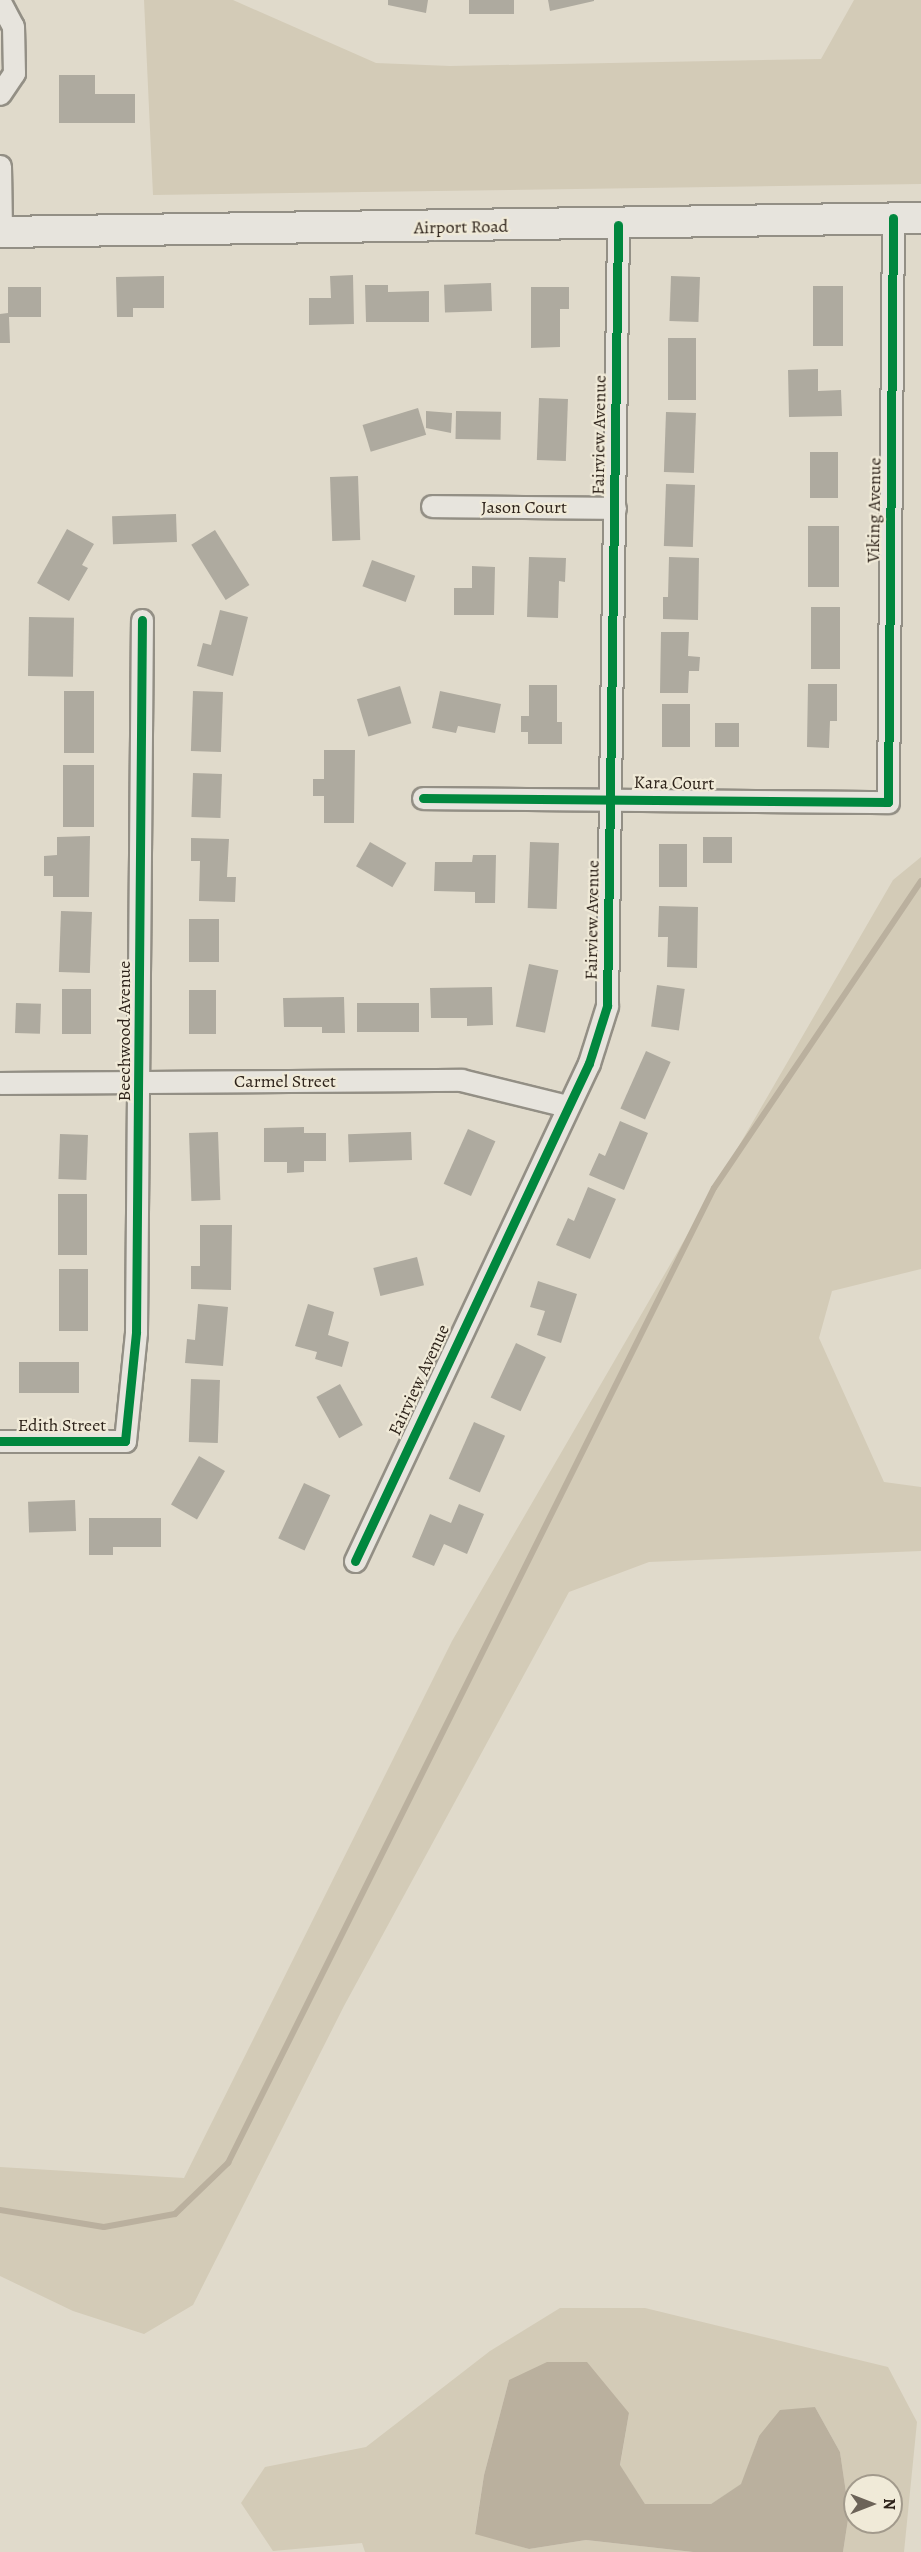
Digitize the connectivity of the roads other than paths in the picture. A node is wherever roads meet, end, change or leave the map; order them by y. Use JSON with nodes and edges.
{"nodes":[{"id":1,"x":0,"y":2,"type":"edge"},
{"id":2,"x":0,"y":94,"type":"edge"},
{"id":3,"x":0,"y":166,"type":"edge"},
{"id":4,"x":907,"y":218,"type":"edge"},
{"id":5,"x":618,"y":225,"type":"junction"},
{"id":6,"x":0,"y":232,"type":"edge"},
{"id":7,"x":432,"y":506,"type":"dead end"},
{"id":8,"x":615,"y":507,"type":"junction"},
{"id":9,"x":142,"y":620,"type":"dead end"},
{"id":10,"x":423,"y":798,"type":"dead end"},
{"id":11,"x":610,"y":798,"type":"junction"},
{"id":12,"x":888,"y":802,"type":"joint"},
{"id":13,"x":140,"y":1082,"type":"junction"},
{"id":14,"x":0,"y":1083,"type":"edge"},
{"id":15,"x":567,"y":1106,"type":"junction"},
{"id":16,"x":0,"y":1442,"type":"edge"},
{"id":17,"x":124,"y":1442,"type":"joint"},
{"id":18,"x":355,"y":1562,"type":"dead end"}],
"edges":[{"from":1,"to":2,"type":"street"},
{"from":3,"to":6,"type":"street"},
{"from":4,"to":5,"type":"main road","name":"Airport Road"},
{"from":4,"to":12,"type":"street","name":"Viking Avenue"},
{"from":5,"to":6,"type":"main road","name":"Airport Road"},
{"from":5,"to":8,"type":"street","name":"Fairview Avenue"},
{"from":7,"to":8,"type":"street","name":"Jason Court"},
{"from":8,"to":11,"type":"street","name":"Fairview Avenue"},
{"from":9,"to":13,"type":"street","name":"Beechwood Avenue"},
{"from":10,"to":11,"type":"street","name":"Kara Court"},
{"from":11,"to":12,"type":"street","name":"Kara Court"},
{"from":11,"to":15,"type":"street","name":"Fairview Avenue"},
{"from":13,"to":14,"type":"street","name":"Carmel Street"},
{"from":13,"to":15,"type":"street","name":"Carmel Street"},
{"from":13,"to":17,"type":"street","name":"Beechwood Avenue"},
{"from":15,"to":18,"type":"street","name":"Fairview Avenue"},
{"from":16,"to":17,"type":"street","name":"Edith Street"}]}
